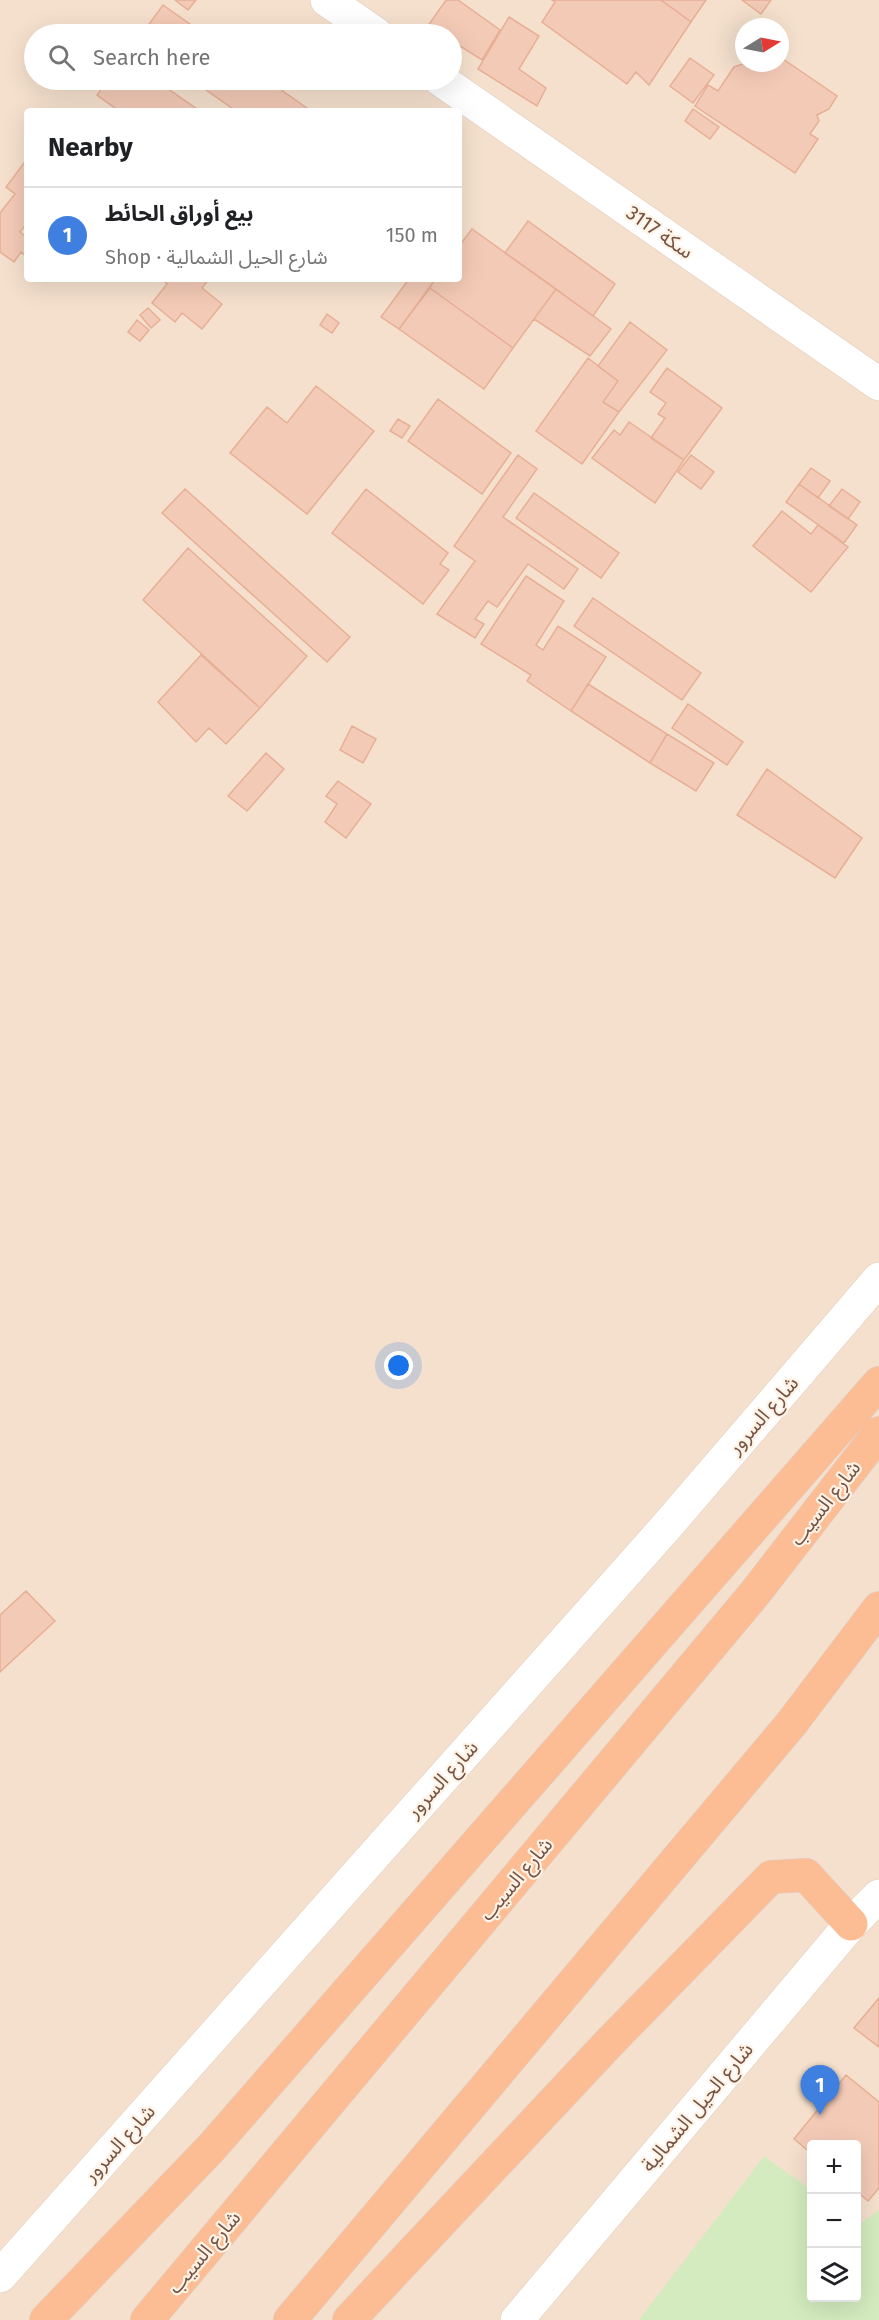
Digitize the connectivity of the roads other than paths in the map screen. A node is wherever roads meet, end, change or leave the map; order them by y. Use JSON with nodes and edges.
{"nodes":[{"id":1,"x":327,"y":0,"type":"edge"},
{"id":2,"x":362,"y":24,"type":"edge"},
{"id":3,"x":455,"y":90,"type":"edge"},
{"id":4,"x":879,"y":384,"type":"edge"},
{"id":5,"x":879,"y":1279,"type":"edge"},
{"id":6,"x":879,"y":1383,"type":"edge"},
{"id":7,"x":879,"y":1433,"type":"edge"},
{"id":8,"x":879,"y":1608,"type":"edge"},
{"id":9,"x":879,"y":1896,"type":"edge"},
{"id":10,"x":851,"y":1924,"type":"junction"},
{"id":11,"x":0,"y":2276,"type":"edge"},
{"id":12,"x":46,"y":2320,"type":"edge"},
{"id":13,"x":147,"y":2320,"type":"edge"},
{"id":14,"x":290,"y":2320,"type":"edge"},
{"id":15,"x":349,"y":2320,"type":"edge"},
{"id":16,"x":517,"y":2320,"type":"edge"}],
"edges":[{"from":1,"to":2,"type":"street"},
{"from":3,"to":4,"type":"street","name":"سكة 3117"},
{"from":5,"to":11,"type":"street","name":"شارع السرور"},
{"from":6,"to":12,"type":"highway"},
{"from":7,"to":13,"type":"highway","name":"شارع السيب"},
{"from":8,"to":14,"type":"highway"},
{"from":9,"to":10,"type":"street","name":"شارع الحيل الشمالية"},
{"from":10,"to":15,"type":"highway"},
{"from":10,"to":16,"type":"street","name":"شارع الحيل الشمالية"}]}
